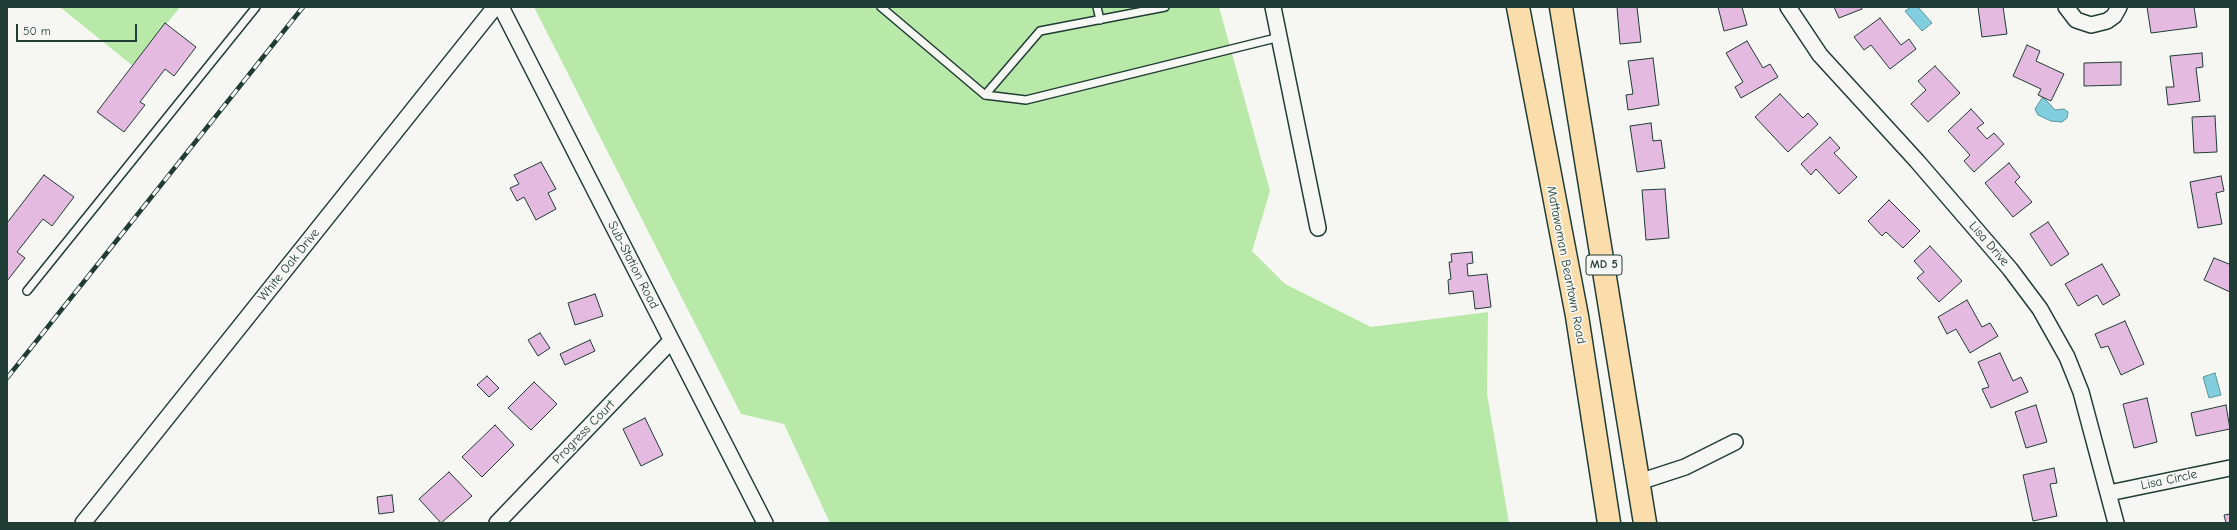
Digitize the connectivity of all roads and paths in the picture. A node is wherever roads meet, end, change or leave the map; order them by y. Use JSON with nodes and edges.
{"nodes":[{"id":1,"x":256,"y":7,"type":"edge"},
{"id":2,"x":495,"y":7,"type":"edge"},
{"id":3,"x":501,"y":7,"type":"edge"},
{"id":4,"x":880,"y":7,"type":"edge"},
{"id":5,"x":1097,"y":7,"type":"edge"},
{"id":6,"x":1165,"y":7,"type":"edge"},
{"id":7,"x":1273,"y":7,"type":"edge"},
{"id":8,"x":1518,"y":7,"type":"edge"},
{"id":9,"x":1561,"y":7,"type":"edge"},
{"id":10,"x":1788,"y":7,"type":"edge"},
{"id":11,"x":2066,"y":7,"type":"edge"},
{"id":12,"x":2119,"y":7,"type":"edge"},
{"id":13,"x":1100,"y":20,"type":"junction"},
{"id":14,"x":1280,"y":37,"type":"junction"},
{"id":15,"x":985,"y":95,"type":"junction"},
{"id":16,"x":1318,"y":228,"type":"dead end"},
{"id":17,"x":28,"y":291,"type":"dead end"},
{"id":18,"x":671,"y":341,"type":"junction"},
{"id":19,"x":1735,"y":442,"type":"dead end"},
{"id":20,"x":1600,"y":454,"type":"junction"},
{"id":21,"x":2230,"y":468,"type":"edge"},
{"id":22,"x":1639,"y":482,"type":"junction"},
{"id":23,"x":2109,"y":493,"type":"junction"},
{"id":24,"x":83,"y":523,"type":"edge"},
{"id":25,"x":497,"y":523,"type":"edge"},
{"id":26,"x":765,"y":523,"type":"edge"},
{"id":27,"x":1609,"y":523,"type":"edge"},
{"id":28,"x":1622,"y":523,"type":"edge"},
{"id":29,"x":1645,"y":523,"type":"edge"},
{"id":30,"x":2116,"y":523,"type":"edge"}],
"edges":[{"from":1,"to":17,"type":"lane"},
{"from":2,"to":24,"type":"street","name":"White Oak Drive"},
{"from":3,"to":18,"type":"street","name":"Sub-Station Road"},
{"from":4,"to":15,"type":"lane"},
{"from":5,"to":13,"type":"lane"},
{"from":6,"to":13,"type":"lane"},
{"from":7,"to":14,"type":"street"},
{"from":8,"to":20,"type":"highway","name":"Mattawoman Beantown Road","number":"MD 5"},
{"from":9,"to":22,"type":"highway","number":"MD 5"},
{"from":10,"to":23,"type":"street","name":"Lisa Drive"},
{"from":11,"to":12,"type":"street"},
{"from":13,"to":15,"type":"lane"},
{"from":14,"to":15,"type":"lane"},
{"from":14,"to":16,"type":"street"},
{"from":18,"to":25,"type":"street","name":"Progress Court"},
{"from":18,"to":26,"type":"street","name":"Sub-Station Road"},
{"from":19,"to":22,"type":"street"},
{"from":20,"to":27,"type":"highway","name":"Mattawoman Beantown Road","number":"MD 5"},
{"from":20,"to":28,"type":"highway"},
{"from":21,"to":23,"type":"street","name":"Lisa Circle"},
{"from":22,"to":29,"type":"highway","number":"MD 5"},
{"from":23,"to":30,"type":"street","name":"Lisa Drive"}]}
